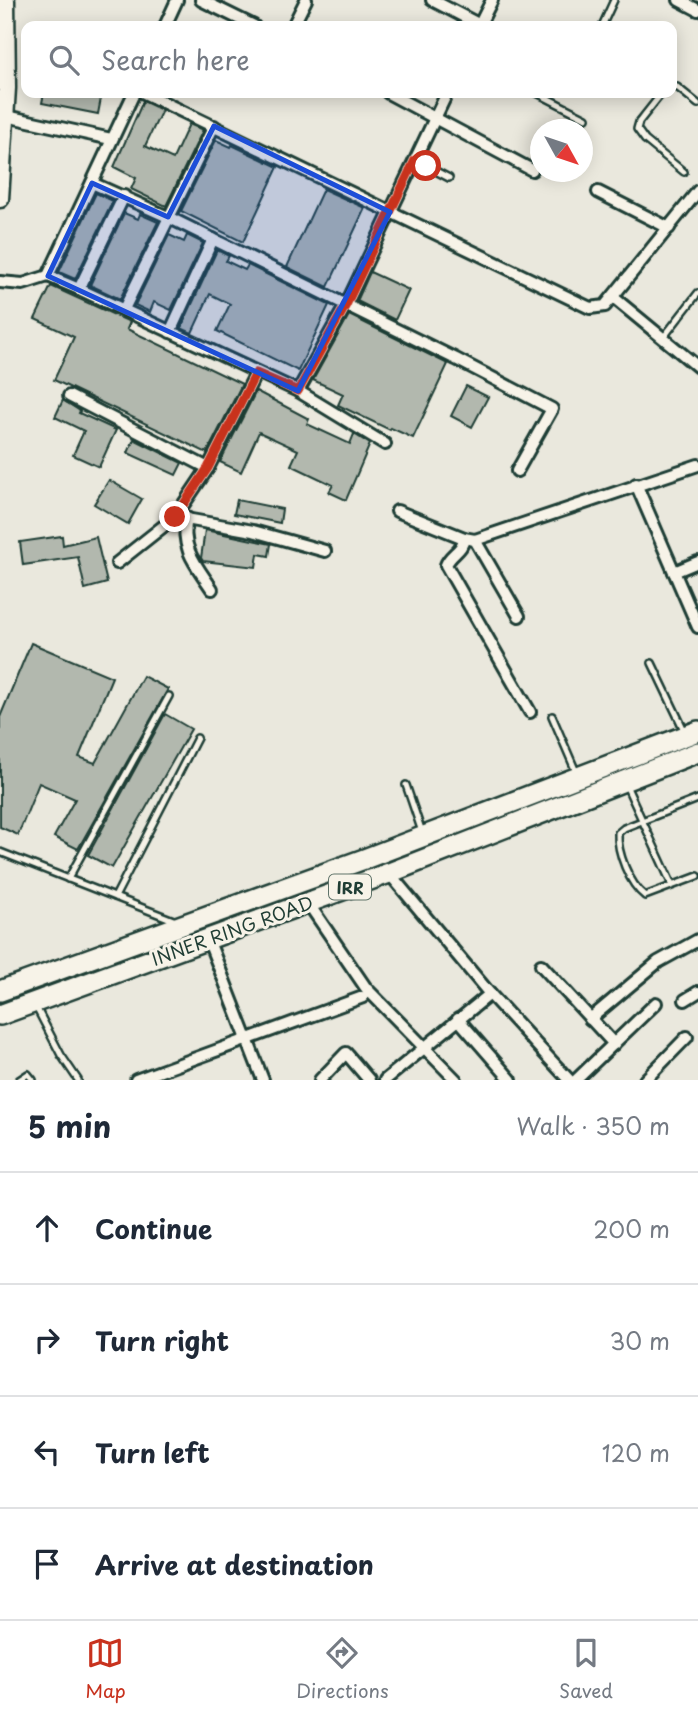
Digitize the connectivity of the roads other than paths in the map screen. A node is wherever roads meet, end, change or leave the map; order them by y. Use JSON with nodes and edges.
{"nodes":[{"id":1,"x":6,"y":0,"type":"edge"},
{"id":2,"x":177,"y":0,"type":"edge"},
{"id":3,"x":201,"y":0,"type":"edge"},
{"id":4,"x":306,"y":0,"type":"edge"},
{"id":5,"x":432,"y":0,"type":"edge"},
{"id":6,"x":492,"y":0,"type":"edge"},
{"id":7,"x":614,"y":0,"type":"edge"},
{"id":8,"x":680,"y":0,"type":"edge"},
{"id":9,"x":698,"y":10,"type":"edge"},
{"id":10,"x":167,"y":21,"type":"edge"},
{"id":11,"x":244,"y":21,"type":"edge"},
{"id":12,"x":296,"y":21,"type":"edge"},
{"id":13,"x":472,"y":21,"type":"edge"},
{"id":14,"x":482,"y":21,"type":"edge"},
{"id":15,"x":604,"y":21,"type":"edge"},
{"id":16,"x":677,"y":87,"type":"edge"},
{"id":17,"x":132,"y":98,"type":"edge"},
{"id":18,"x":155,"y":98,"type":"edge"},
{"id":19,"x":398,"y":98,"type":"edge"},
{"id":20,"x":445,"y":98,"type":"edge"},
{"id":21,"x":547,"y":98,"type":"edge"},
{"id":22,"x":658,"y":98,"type":"edge"},
{"id":23,"x":698,"y":104,"type":"edge"},
{"id":24,"x":6,"y":116,"type":"junction"},
{"id":25,"x":436,"y":116,"type":"junction"},
{"id":26,"x":586,"y":118,"type":"dead end"},
{"id":27,"x":214,"y":126,"type":"junction"},
{"id":28,"x":111,"y":139,"type":"junction"},
{"id":29,"x":415,"y":160,"type":"junction"},
{"id":30,"x":530,"y":169,"type":"edge"},
{"id":31,"x":684,"y":172,"type":"dead end"},
{"id":32,"x":449,"y":178,"type":"dead end"},
{"id":33,"x":92,"y":184,"type":"junction"},
{"id":34,"x":698,"y":191,"type":"edge"},
{"id":35,"x":598,"y":192,"type":"dead end"},
{"id":36,"x":124,"y":196,"type":"junction"},
{"id":37,"x":0,"y":200,"type":"edge"},
{"id":38,"x":687,"y":205,"type":"junction"},
{"id":39,"x":390,"y":212,"type":"junction"},
{"id":40,"x":698,"y":214,"type":"edge"},
{"id":41,"x":169,"y":217,"type":"junction"},
{"id":42,"x":668,"y":228,"type":"junction"},
{"id":43,"x":213,"y":239,"type":"junction"},
{"id":44,"x":48,"y":276,"type":"junction"},
{"id":45,"x":0,"y":282,"type":"edge"},
{"id":46,"x":79,"y":289,"type":"junction"},
{"id":47,"x":698,"y":293,"type":"edge"},
{"id":48,"x":613,"y":297,"type":"junction"},
{"id":49,"x":346,"y":305,"type":"junction"},
{"id":50,"x":124,"y":309,"type":"junction"},
{"id":51,"x":170,"y":332,"type":"junction"},
{"id":52,"x":663,"y":338,"type":"junction"},
{"id":53,"x":698,"y":367,"type":"edge"},
{"id":54,"x":256,"y":373,"type":"junction"},
{"id":55,"x":298,"y":391,"type":"junction"},
{"id":56,"x":69,"y":396,"type":"dead end"},
{"id":57,"x":385,"y":444,"type":"dead end"},
{"id":58,"x":698,"y":465,"type":"edge"},
{"id":59,"x":208,"y":468,"type":"junction"},
{"id":60,"x":517,"y":471,"type":"dead end"},
{"id":61,"x":636,"y":484,"type":"junction"},
{"id":62,"x":397,"y":511,"type":"dead end"},
{"id":63,"x":181,"y":517,"type":"junction"},
{"id":64,"x":470,"y":539,"type":"junction"},
{"id":65,"x":325,"y":551,"type":"dead end"},
{"id":66,"x":698,"y":562,"type":"edge"},
{"id":67,"x":117,"y":563,"type":"dead end"},
{"id":68,"x":674,"y":572,"type":"junction"},
{"id":69,"x":212,"y":589,"type":"dead end"},
{"id":70,"x":695,"y":611,"type":"edge"},
{"id":71,"x":519,"y":616,"type":"dead end"},
{"id":72,"x":698,"y":627,"type":"edge"},
{"id":73,"x":652,"y":663,"type":"dead end"},
{"id":74,"x":169,"y":696,"type":"dead end"},
{"id":75,"x":530,"y":712,"type":"dead end"},
{"id":76,"x":552,"y":716,"type":"dead end"},
{"id":77,"x":692,"y":733,"type":"edge"},
{"id":78,"x":197,"y":738,"type":"dead end"},
{"id":79,"x":698,"y":752,"type":"edge"},
{"id":80,"x":579,"y":777,"type":"junction"},
{"id":81,"x":623,"y":780,"type":"junction"},
{"id":82,"x":406,"y":785,"type":"dead end"},
{"id":83,"x":698,"y":799,"type":"edge"},
{"id":84,"x":641,"y":821,"type":"junction"},
{"id":85,"x":424,"y":837,"type":"junction"},
{"id":86,"x":0,"y":852,"type":"edge"},
{"id":87,"x":389,"y":873,"type":"junction"},
{"id":88,"x":698,"y":876,"type":"edge"},
{"id":89,"x":68,"y":878,"type":"junction"},
{"id":90,"x":672,"y":885,"type":"junction"},
{"id":91,"x":279,"y":890,"type":"junction"},
{"id":92,"x":115,"y":897,"type":"junction"},
{"id":93,"x":307,"y":903,"type":"junction"},
{"id":94,"x":287,"y":910,"type":"junction"},
{"id":95,"x":185,"y":924,"type":"junction"},
{"id":96,"x":208,"y":939,"type":"junction"},
{"id":97,"x":698,"y":940,"type":"edge"},
{"id":98,"x":541,"y":965,"type":"dead end"},
{"id":99,"x":0,"y":991,"type":"edge"},
{"id":100,"x":698,"y":992,"type":"edge"},
{"id":101,"x":490,"y":994,"type":"junction"},
{"id":102,"x":363,"y":997,"type":"dead end"},
{"id":103,"x":685,"y":1000,"type":"dead end"},
{"id":104,"x":34,"y":1003,"type":"junction"},
{"id":105,"x":656,"y":1003,"type":"dead end"},
{"id":106,"x":0,"y":1015,"type":"edge"},
{"id":107,"x":458,"y":1019,"type":"junction"},
{"id":108,"x":590,"y":1019,"type":"junction"},
{"id":109,"x":687,"y":1037,"type":"dead end"},
{"id":110,"x":247,"y":1039,"type":"junction"},
{"id":111,"x":614,"y":1044,"type":"junction"},
{"id":112,"x":426,"y":1047,"type":"junction"},
{"id":113,"x":19,"y":1080,"type":"edge"},
{"id":114,"x":33,"y":1080,"type":"edge"},
{"id":115,"x":78,"y":1080,"type":"edge"},
{"id":116,"x":136,"y":1080,"type":"edge"},
{"id":117,"x":263,"y":1080,"type":"edge"},
{"id":118,"x":320,"y":1080,"type":"edge"},
{"id":119,"x":369,"y":1080,"type":"edge"},
{"id":120,"x":385,"y":1080,"type":"edge"},
{"id":121,"x":456,"y":1080,"type":"edge"},
{"id":122,"x":511,"y":1080,"type":"edge"},
{"id":123,"x":569,"y":1080,"type":"edge"},
{"id":124,"x":576,"y":1080,"type":"edge"},
{"id":125,"x":645,"y":1080,"type":"edge"}],
"edges":[{"from":1,"to":24,"type":"main road"},
{"from":2,"to":10,"type":"street"},
{"from":3,"to":11,"type":"street"},
{"from":4,"to":12,"type":"street"},
{"from":5,"to":13,"type":"street"},
{"from":6,"to":14,"type":"street"},
{"from":7,"to":15,"type":"lane"},
{"from":8,"to":9,"type":"street"},
{"from":16,"to":23,"type":"lane"},
{"from":17,"to":28,"type":"street"},
{"from":18,"to":27,"type":"street"},
{"from":19,"to":25,"type":"street"},
{"from":20,"to":25,"type":"street"},
{"from":21,"to":26,"type":"lane"},
{"from":22,"to":31,"type":"lane"},
{"from":24,"to":28,"type":"street"},
{"from":24,"to":37,"type":"main road"},
{"from":25,"to":29,"type":"street"},
{"from":25,"to":30,"type":"street"},
{"from":27,"to":39,"type":"street"},
{"from":27,"to":41,"type":"street"},
{"from":28,"to":33,"type":"street"},
{"from":29,"to":32,"type":"lane"},
{"from":29,"to":39,"type":"street"},
{"from":33,"to":36,"type":"street"},
{"from":33,"to":44,"type":"street"},
{"from":34,"to":38,"type":"street"},
{"from":35,"to":42,"type":"street"},
{"from":36,"to":41,"type":"street"},
{"from":36,"to":46,"type":"street"},
{"from":38,"to":40,"type":"street"},
{"from":38,"to":42,"type":"street"},
{"from":39,"to":48,"type":"street"},
{"from":39,"to":49,"type":"street"},
{"from":41,"to":43,"type":"street"},
{"from":41,"to":50,"type":"street"},
{"from":42,"to":48,"type":"street"},
{"from":43,"to":49,"type":"street"},
{"from":43,"to":51,"type":"street"},
{"from":44,"to":45,"type":"street"},
{"from":44,"to":46,"type":"street"},
{"from":46,"to":50,"type":"street"},
{"from":47,"to":52,"type":"lane"},
{"from":48,"to":52,"type":"street"},
{"from":49,"to":55,"type":"street"},
{"from":49,"to":60,"type":"street"},
{"from":50,"to":51,"type":"street"},
{"from":51,"to":54,"type":"street"},
{"from":52,"to":53,"type":"street"},
{"from":54,"to":55,"type":"street"},
{"from":54,"to":59,"type":"street"},
{"from":55,"to":57,"type":"street"},
{"from":56,"to":59,"type":"street"},
{"from":58,"to":61,"type":"street"},
{"from":59,"to":63,"type":"street"},
{"from":61,"to":64,"type":"street"},
{"from":61,"to":68,"type":"street"},
{"from":62,"to":64,"type":"street"},
{"from":63,"to":65,"type":"street"},
{"from":63,"to":67,"type":"street"},
{"from":63,"to":69,"type":"street"},
{"from":64,"to":71,"type":"street"},
{"from":64,"to":75,"type":"street"},
{"from":66,"to":68,"type":"street"},
{"from":68,"to":70,"type":"street"},
{"from":70,"to":72,"type":"street"},
{"from":73,"to":77,"type":"lane"},
{"from":74,"to":89,"type":"lane"},
{"from":76,"to":80,"type":"lane"},
{"from":77,"to":80,"type":"highway","name":"INNER RING ROAD","number":"IRR"},
{"from":78,"to":92,"type":"lane"},
{"from":79,"to":81,"type":"highway","name":"INNER RING ROAD","number":"IRR"},
{"from":80,"to":85,"type":"highway","name":"INNER RING ROAD","number":"IRR"},
{"from":81,"to":84,"type":"lane"},
{"from":81,"to":87,"type":"highway","name":"INNER RING ROAD","number":"IRR"},
{"from":82,"to":85,"type":"lane"},
{"from":83,"to":84,"type":"lane"},
{"from":84,"to":90,"type":"lane"},
{"from":84,"to":90,"type":"lane"},
{"from":85,"to":91,"type":"highway","name":"INNER RING ROAD","number":"IRR"},
{"from":86,"to":89,"type":"lane"},
{"from":87,"to":93,"type":"highway","name":"INNER RING ROAD","number":"IRR"},
{"from":87,"to":101,"type":"street"},
{"from":88,"to":90,"type":"lane"},
{"from":89,"to":92,"type":"lane"},
{"from":91,"to":94,"type":"highway"},
{"from":91,"to":95,"type":"highway","name":"INNER RING ROAD","number":"IRR"},
{"from":92,"to":95,"type":"lane"},
{"from":93,"to":94,"type":"highway","name":"INNER RING ROAD","number":"IRR"},
{"from":93,"to":112,"type":"street"},
{"from":94,"to":96,"type":"highway","name":"INNER RING ROAD","number":"IRR"},
{"from":95,"to":99,"type":"highway","name":"INNER RING ROAD","number":"IRR"},
{"from":96,"to":104,"type":"highway","name":"INNER RING ROAD","number":"IRR"},
{"from":96,"to":110,"type":"street"},
{"from":97,"to":108,"type":"street"},
{"from":98,"to":108,"type":"street"},
{"from":100,"to":103,"type":"street"},
{"from":101,"to":107,"type":"street"},
{"from":101,"to":123,"type":"street"},
{"from":102,"to":110,"type":"street"},
{"from":104,"to":106,"type":"highway","name":"INNER RING ROAD","number":"IRR"},
{"from":104,"to":115,"type":"lane"},
{"from":105,"to":111,"type":"street"},
{"from":107,"to":112,"type":"street"},
{"from":107,"to":122,"type":"street"},
{"from":108,"to":111,"type":"street"},
{"from":109,"to":125,"type":"street"},
{"from":110,"to":116,"type":"street"},
{"from":110,"to":117,"type":"street"},
{"from":111,"to":124,"type":"street"},
{"from":112,"to":120,"type":"street"},
{"from":112,"to":121,"type":"street"},
{"from":113,"to":114,"type":"lane"},
{"from":118,"to":119,"type":"street"}]}
